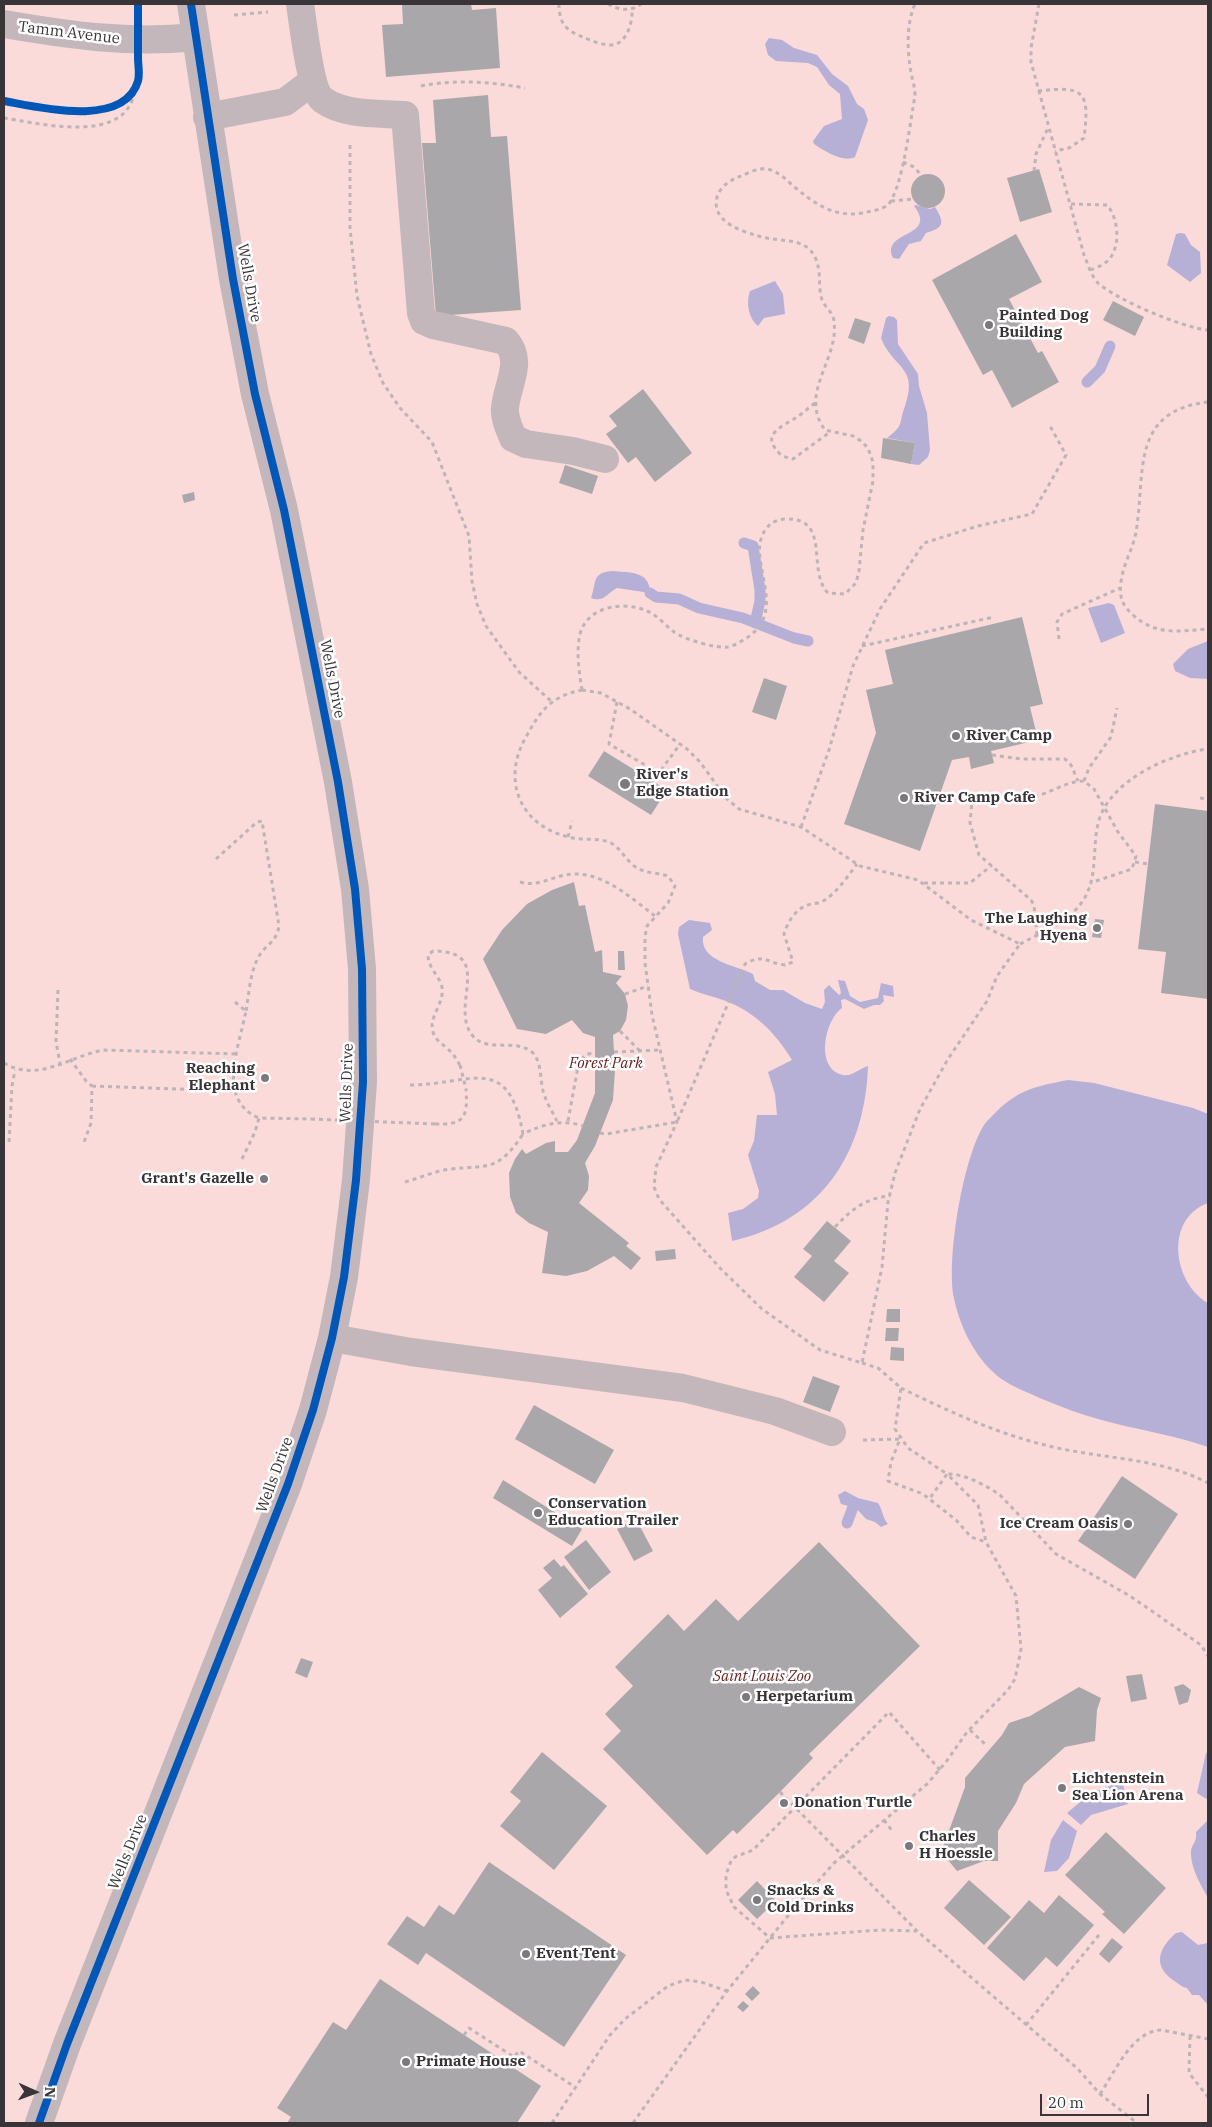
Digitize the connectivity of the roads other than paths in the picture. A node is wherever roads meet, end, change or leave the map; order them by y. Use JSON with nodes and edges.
{"nodes":[{"id":1,"x":191,"y":4,"type":"edge"},
{"id":2,"x":288,"y":8,"type":"edge"},
{"id":3,"x":4,"y":24,"type":"edge"},
{"id":4,"x":194,"y":37,"type":"junction"},
{"id":5,"x":312,"y":81,"type":"junction"},
{"id":6,"x":207,"y":117,"type":"junction"},
{"id":7,"x":605,"y":459,"type":"dead end"},
{"id":8,"x":332,"y":1338,"type":"junction"},
{"id":9,"x":832,"y":1432,"type":"dead end"},
{"id":10,"x":39,"y":2123,"type":"edge"}],
"edges":[{"from":1,"to":4,"type":"street","name":"Wells Drive"},
{"from":2,"to":5,"type":"street"},
{"from":3,"to":4,"type":"street","name":"Tamm Avenue"},
{"from":4,"to":6,"type":"street","name":"Wells Drive"},
{"from":5,"to":6,"type":"street"},
{"from":5,"to":7,"type":"street"},
{"from":6,"to":8,"type":"street","name":"Wells Drive"},
{"from":8,"to":9,"type":"street"},
{"from":8,"to":10,"type":"street","name":"Wells Drive"}]}
